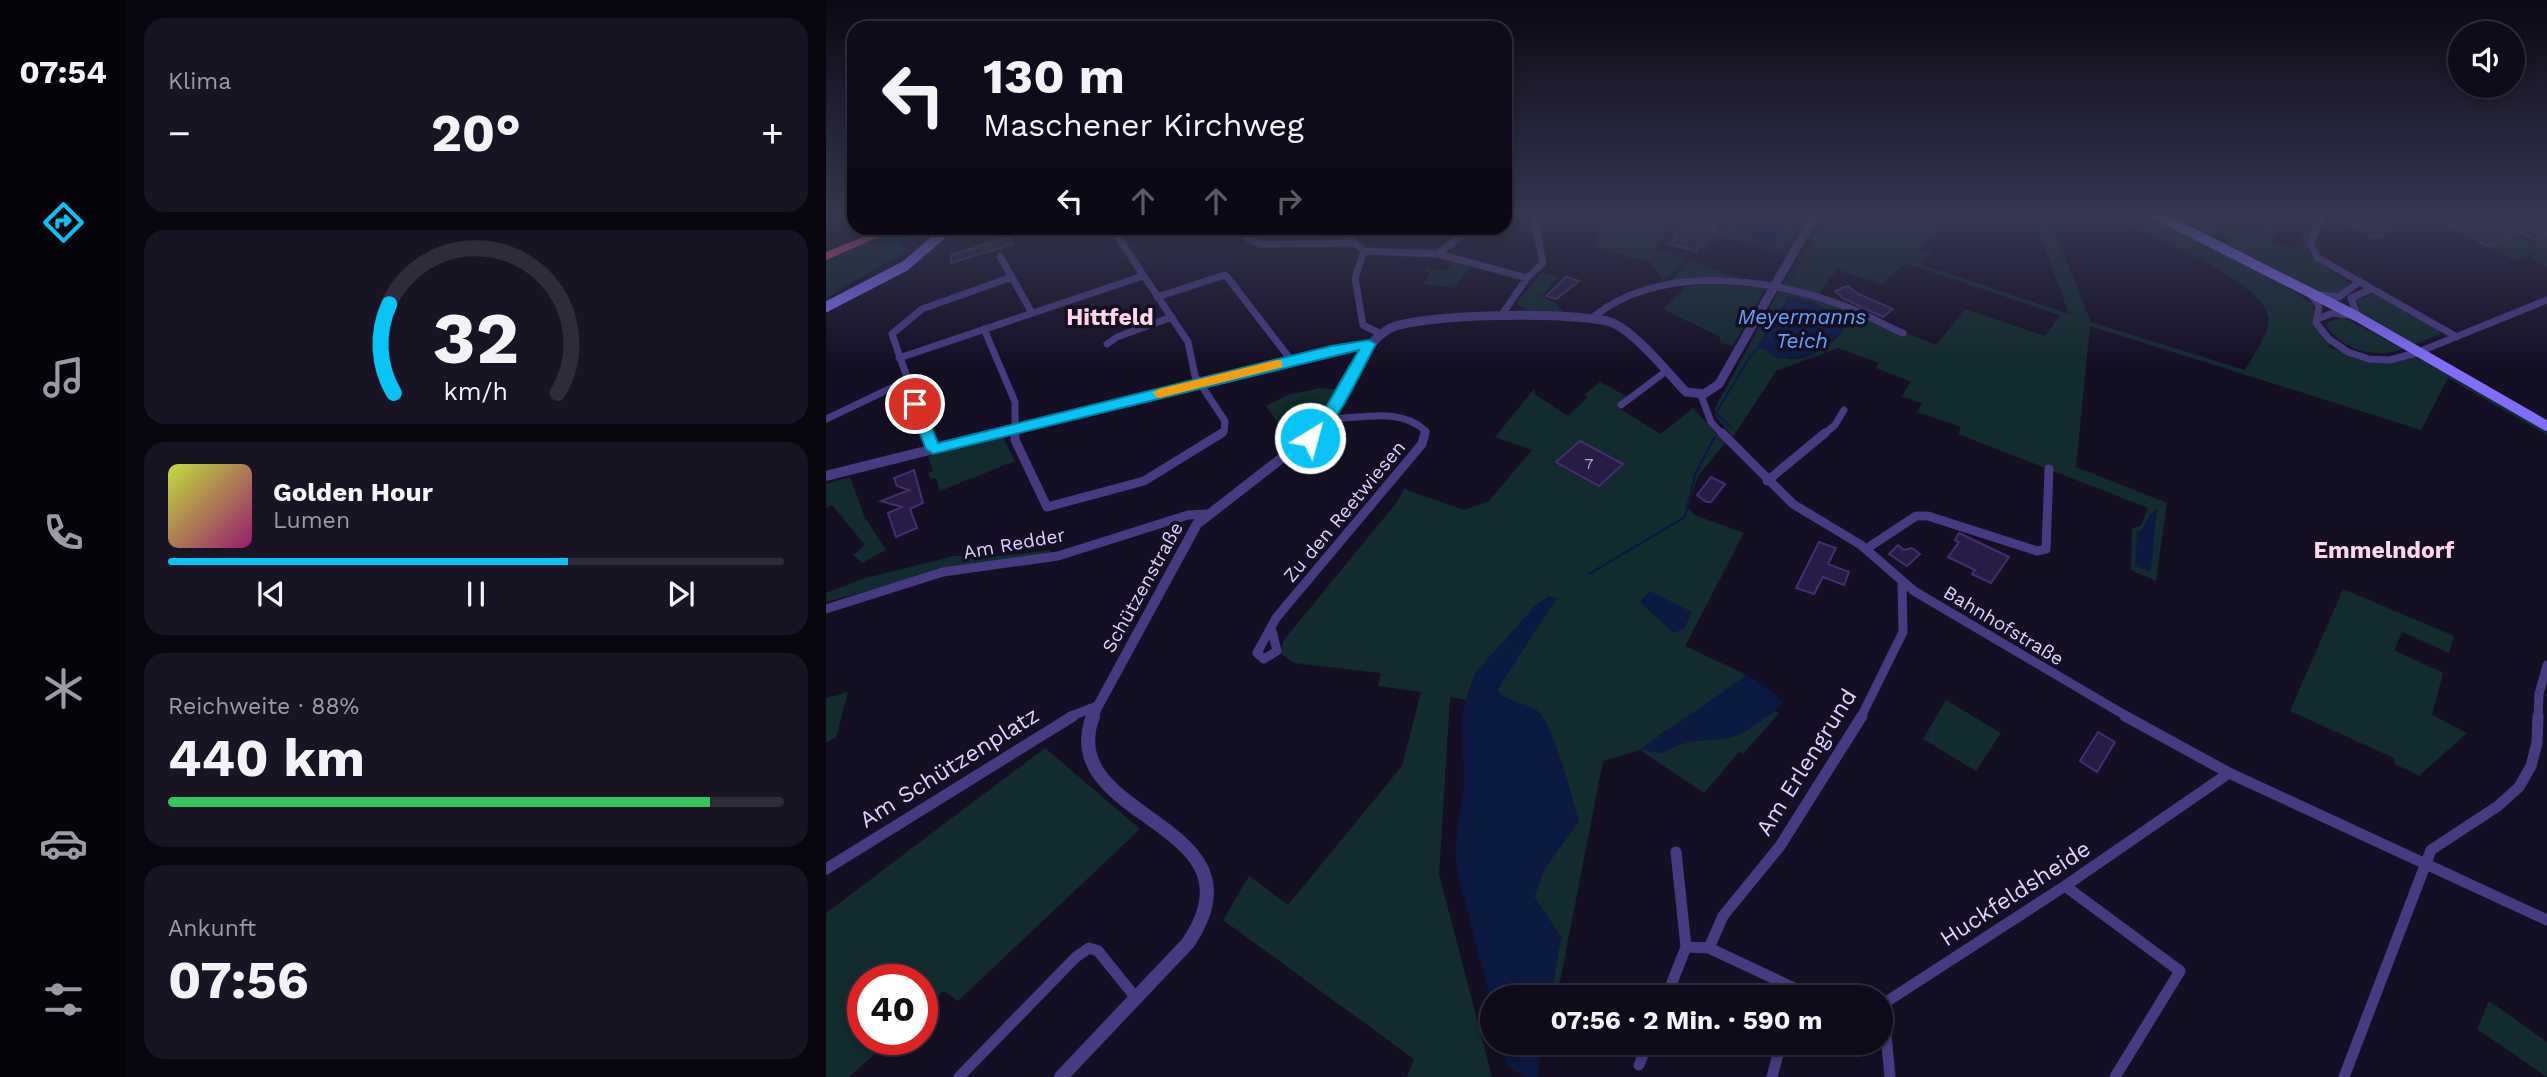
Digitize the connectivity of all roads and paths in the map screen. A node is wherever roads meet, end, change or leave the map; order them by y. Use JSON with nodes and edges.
{"nodes":[{"id":1,"x":909,"y":263,"type":"edge"},
{"id":2,"x":1004,"y":263,"type":"edge"},
{"id":3,"x":1135,"y":263,"type":"edge"},
{"id":4,"x":1360,"y":263,"type":"edge"},
{"id":5,"x":1472,"y":263,"type":"edge"},
{"id":6,"x":1543,"y":263,"type":"edge"},
{"id":7,"x":1787,"y":263,"type":"edge"},
{"id":8,"x":2255,"y":263,"type":"edge"},
{"id":9,"x":2326,"y":263,"type":"edge"},
{"id":10,"x":1143,"y":276,"type":"junction"},
{"id":11,"x":1012,"y":277,"type":"junction"},
{"id":12,"x":1527,"y":278,"type":"junction"},
{"id":13,"x":2360,"y":281,"type":"junction"},
{"id":14,"x":1773,"y":287,"type":"junction"},
{"id":15,"x":2372,"y":289,"type":"junction"},
{"id":16,"x":2309,"y":290,"type":"junction"},
{"id":17,"x":1157,"y":297,"type":"junction"},
{"id":18,"x":2547,"y":300,"type":"edge"},
{"id":19,"x":826,"y":307,"type":"edge"},
{"id":20,"x":1032,"y":313,"type":"junction"},
{"id":21,"x":1501,"y":316,"type":"junction"},
{"id":22,"x":1172,"y":317,"type":"junction"},
{"id":23,"x":1593,"y":317,"type":"junction"},
{"id":24,"x":2358,"y":317,"type":"junction"},
{"id":25,"x":2317,"y":319,"type":"junction"},
{"id":26,"x":984,"y":330,"type":"junction"},
{"id":27,"x":1380,"y":333,"type":"junction"},
{"id":28,"x":1903,"y":333,"type":"dead end"},
{"id":29,"x":2457,"y":337,"type":"junction"},
{"id":30,"x":1107,"y":344,"type":"dead end"},
{"id":31,"x":1369,"y":344,"type":"junction"},
{"id":32,"x":899,"y":358,"type":"junction"},
{"id":33,"x":1291,"y":360,"type":"junction"},
{"id":34,"x":1665,"y":372,"type":"junction"},
{"id":35,"x":906,"y":381,"type":"junction"},
{"id":36,"x":1200,"y":383,"type":"junction"},
{"id":37,"x":1701,"y":395,"type":"junction"},
{"id":38,"x":1622,"y":405,"type":"dead end"},
{"id":39,"x":1844,"y":410,"type":"dead end"},
{"id":40,"x":826,"y":419,"type":"edge"},
{"id":41,"x":1327,"y":419,"type":"junction"},
{"id":42,"x":2547,"y":426,"type":"edge"},
{"id":43,"x":1013,"y":429,"type":"junction"},
{"id":44,"x":933,"y":449,"type":"junction"},
{"id":45,"x":2049,"y":469,"type":"dead end"},
{"id":46,"x":826,"y":476,"type":"edge"},
{"id":47,"x":1767,"y":481,"type":"junction"},
{"id":48,"x":1209,"y":514,"type":"junction"},
{"id":49,"x":1866,"y":549,"type":"junction"},
{"id":50,"x":1902,"y":583,"type":"junction"},
{"id":51,"x":826,"y":609,"type":"edge"},
{"id":52,"x":1271,"y":627,"type":"dead end"},
{"id":53,"x":2547,"y":665,"type":"edge"},
{"id":54,"x":2543,"y":696,"type":"edge"},
{"id":55,"x":1097,"y":706,"type":"junction"},
{"id":56,"x":2229,"y":773,"type":"junction"},
{"id":57,"x":1676,"y":852,"type":"dead end"},
{"id":58,"x":2426,"y":863,"type":"junction"},
{"id":59,"x":826,"y":869,"type":"edge"},
{"id":60,"x":2065,"y":886,"type":"junction"},
{"id":61,"x":2547,"y":920,"type":"edge"},
{"id":62,"x":1686,"y":947,"type":"junction"},
{"id":63,"x":1709,"y":948,"type":"junction"},
{"id":64,"x":1671,"y":985,"type":"edge"},
{"id":65,"x":1778,"y":985,"type":"edge"},
{"id":66,"x":1893,"y":997,"type":"edge"},
{"id":67,"x":1136,"y":998,"type":"junction"},
{"id":68,"x":1643,"y":1055,"type":"edge"},
{"id":69,"x":1778,"y":1055,"type":"edge"},
{"id":70,"x":1888,"y":1055,"type":"edge"},
{"id":71,"x":1639,"y":1065,"type":"dead end"},
{"id":72,"x":958,"y":1077,"type":"edge"},
{"id":73,"x":1061,"y":1077,"type":"edge"},
{"id":74,"x":1772,"y":1077,"type":"edge"},
{"id":75,"x":1890,"y":1077,"type":"edge"},
{"id":76,"x":2115,"y":1077,"type":"edge"},
{"id":77,"x":2344,"y":1077,"type":"edge"}],
"edges":[{"from":1,"to":19,"type":"main road"},
{"from":2,"to":11,"type":"street"},
{"from":3,"to":10,"type":"street"},
{"from":4,"to":27,"type":"street"},
{"from":5,"to":12,"type":"street"},
{"from":6,"to":12,"type":"street"},
{"from":7,"to":14,"type":"street"},
{"from":8,"to":16,"type":"main road"},
{"from":9,"to":13,"type":"street"},
{"from":10,"to":17,"type":"street"},
{"from":10,"to":20,"type":"street"},
{"from":11,"to":20,"type":"street"},
{"from":11,"to":32,"type":"street"},
{"from":12,"to":21,"type":"street"},
{"from":13,"to":15,"type":"street"},
{"from":13,"to":16,"type":"street"},
{"from":14,"to":23,"type":"street"},
{"from":14,"to":28,"type":"street"},
{"from":14,"to":37,"type":"street"},
{"from":15,"to":24,"type":"street"},
{"from":15,"to":29,"type":"street"},
{"from":16,"to":24,"type":"main road"},
{"from":16,"to":25,"type":"street"},
{"from":17,"to":22,"type":"street"},
{"from":17,"to":33,"type":"street"},
{"from":18,"to":29,"type":"street"},
{"from":20,"to":26,"type":"street"},
{"from":21,"to":23,"type":"street"},
{"from":21,"to":27,"type":"street"},
{"from":22,"to":30,"type":"street"},
{"from":22,"to":36,"type":"street"},
{"from":23,"to":34,"type":"street"},
{"from":24,"to":25,"type":"street"},
{"from":24,"to":42,"type":"main road"},
{"from":25,"to":29,"type":"street"},
{"from":26,"to":32,"type":"street"},
{"from":26,"to":43,"type":"street"},
{"from":27,"to":31,"type":"street","name":"Schützenstraße"},
{"from":31,"to":33,"type":"street"},
{"from":31,"to":41,"type":"street","name":"Schützenstraße"},
{"from":32,"to":35,"type":"street"},
{"from":33,"to":36,"type":"street"},
{"from":34,"to":37,"type":"street"},
{"from":34,"to":38,"type":"street"},
{"from":35,"to":40,"type":"street"},
{"from":35,"to":44,"type":"street"},
{"from":36,"to":43,"type":"street"},
{"from":36,"to":43,"type":"street"},
{"from":37,"to":47,"type":"street","name":"Bahnhofstraße"},
{"from":39,"to":47,"type":"street"},
{"from":41,"to":48,"type":"street","name":"Schützenstraße"},
{"from":41,"to":52,"type":"street","name":"Zu den Reetwiesen"},
{"from":43,"to":44,"type":"street"},
{"from":44,"to":46,"type":"street"},
{"from":45,"to":49,"type":"street"},
{"from":47,"to":49,"type":"street","name":"Bahnhofstraße"},
{"from":48,"to":51,"type":"street","name":"Am Redder"},
{"from":48,"to":55,"type":"street","name":"Schützenstraße"},
{"from":49,"to":50,"type":"street","name":"Bahnhofstraße"},
{"from":50,"to":56,"type":"street","name":"Bahnhofstraße"},
{"from":50,"to":63,"type":"street","name":"Am Erlengrund"},
{"from":53,"to":54,"type":"street"},
{"from":54,"to":58,"type":"street"},
{"from":55,"to":59,"type":"street","name":"Am Schützenplatz"},
{"from":55,"to":67,"type":"street","name":"Schützenstraße"},
{"from":56,"to":58,"type":"street","name":"Bahnhofstraße"},
{"from":56,"to":60,"type":"street","name":"Huckfeldsheide"},
{"from":57,"to":62,"type":"street"},
{"from":58,"to":61,"type":"street","name":"Bahnhofstraße"},
{"from":58,"to":77,"type":"street"},
{"from":60,"to":66,"type":"street","name":"Huckfeldsheide"},
{"from":60,"to":76,"type":"street"},
{"from":62,"to":63,"type":"street"},
{"from":62,"to":64,"type":"street"},
{"from":63,"to":65,"type":"street"},
{"from":67,"to":72,"type":"street"},
{"from":67,"to":73,"type":"street","name":"Schützenstraße"},
{"from":68,"to":71,"type":"street"},
{"from":69,"to":74,"type":"street"},
{"from":70,"to":75,"type":"street","name":"Huckfeldsheide"}]}
